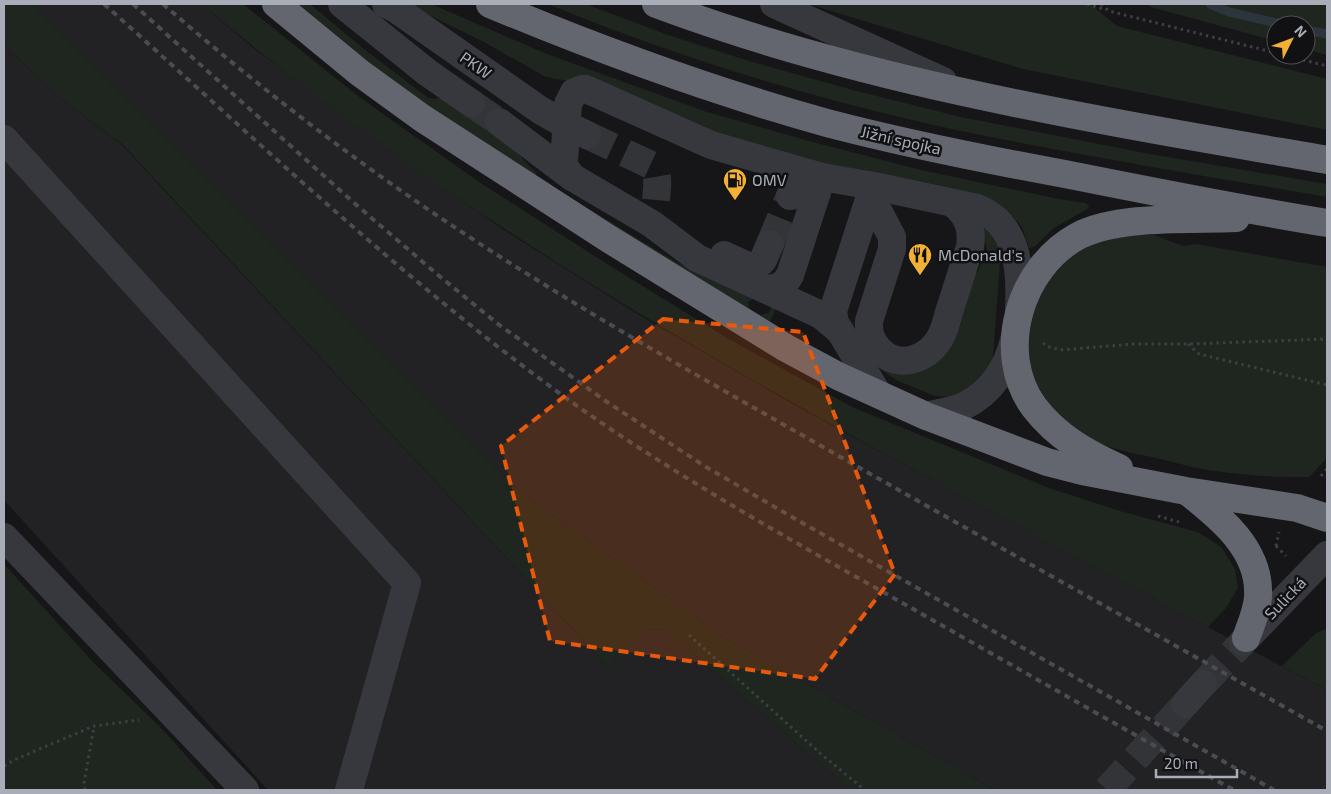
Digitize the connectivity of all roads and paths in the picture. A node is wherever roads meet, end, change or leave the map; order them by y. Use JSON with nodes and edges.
{"nodes":[{"id":1,"x":276,"y":4,"type":"edge"},
{"id":2,"x":342,"y":4,"type":"edge"},
{"id":3,"x":386,"y":4,"type":"edge"},
{"id":4,"x":490,"y":4,"type":"edge"},
{"id":5,"x":656,"y":4,"type":"edge"},
{"id":6,"x":774,"y":4,"type":"edge"},
{"id":7,"x":1087,"y":4,"type":"edge"},
{"id":8,"x":1101,"y":4,"type":"edge"},
{"id":9,"x":1109,"y":11,"type":"junction"},
{"id":10,"x":1266,"y":50,"type":"edge"},
{"id":11,"x":969,"y":93,"type":"junction"},
{"id":12,"x":471,"y":102,"type":"tunnel mouth"},
{"id":13,"x":499,"y":122,"type":"tunnel mouth"},
{"id":14,"x":576,"y":130,"type":"junction"},
{"id":15,"x":4,"y":139,"type":"edge"},
{"id":16,"x":1327,"y":160,"type":"edge"},
{"id":17,"x":784,"y":166,"type":"junction"},
{"id":18,"x":572,"y":177,"type":"junction"},
{"id":19,"x":822,"y":177,"type":"junction"},
{"id":20,"x":872,"y":191,"type":"junction"},
{"id":21,"x":790,"y":196,"type":"tunnel mouth"},
{"id":22,"x":656,"y":200,"type":"tunnel mouth"},
{"id":23,"x":952,"y":202,"type":"junction"},
{"id":24,"x":1288,"y":216,"type":"junction"},
{"id":25,"x":1327,"y":223,"type":"edge"},
{"id":26,"x":668,"y":237,"type":"junction"},
{"id":27,"x":770,"y":244,"type":"tunnel mouth"},
{"id":28,"x":766,"y":289,"type":"junction"},
{"id":29,"x":1019,"y":308,"type":"junction"},
{"id":30,"x":840,"y":331,"type":"junction"},
{"id":31,"x":1327,"y":339,"type":"edge"},
{"id":32,"x":1014,"y":340,"type":"junction"},
{"id":33,"x":1041,"y":342,"type":"dead end"},
{"id":34,"x":1188,"y":344,"type":"junction"},
{"id":35,"x":1327,"y":385,"type":"edge"},
{"id":36,"x":878,"y":394,"type":"junction"},
{"id":37,"x":926,"y":416,"type":"junction"},
{"id":38,"x":1327,"y":469,"type":"edge"},
{"id":39,"x":1321,"y":476,"type":"dead end"},
{"id":40,"x":1157,"y":486,"type":"junction"},
{"id":41,"x":1186,"y":491,"type":"junction"},
{"id":42,"x":1327,"y":518,"type":"edge"},
{"id":43,"x":1280,"y":529,"type":"dead end"},
{"id":44,"x":4,"y":537,"type":"edge"},
{"id":45,"x":1327,"y":555,"type":"edge"},
{"id":46,"x":1286,"y":556,"type":"dead end"},
{"id":47,"x":689,"y":635,"type":"dead end"},
{"id":48,"x":1245,"y":640,"type":"joint"},
{"id":49,"x":1203,"y":684,"type":"tunnel mouth"},
{"id":50,"x":1185,"y":704,"type":"tunnel mouth"},
{"id":51,"x":171,"y":713,"type":"junction"},
{"id":52,"x":94,"y":726,"type":"junction"},
{"id":53,"x":4,"y":766,"type":"edge"},
{"id":54,"x":85,"y":790,"type":"edge"},
{"id":55,"x":244,"y":790,"type":"edge"},
{"id":56,"x":349,"y":790,"type":"edge"},
{"id":57,"x":864,"y":790,"type":"edge"}],
"edges":[{"from":1,"to":36,"type":"highway"},
{"from":2,"to":12,"type":"street"},
{"from":3,"to":14,"type":"street","name":"PKW"},
{"from":4,"to":24,"type":"highway","name":"Jižní spojka"},
{"from":5,"to":11,"type":"highway"},
{"from":6,"to":11,"type":"street"},
{"from":7,"to":9,"type":"path"},
{"from":8,"to":9,"type":"path"},
{"from":9,"to":10,"type":"path"},
{"from":11,"to":16,"type":"highway"},
{"from":13,"to":18,"type":"street"},
{"from":14,"to":17,"type":"street"},
{"from":14,"to":18,"type":"street"},
{"from":15,"to":56,"type":"street"},
{"from":17,"to":19,"type":"street"},
{"from":17,"to":21,"type":"street"},
{"from":18,"to":26,"type":"street"},
{"from":19,"to":20,"type":"street"},
{"from":19,"to":28,"type":"street"},
{"from":20,"to":23,"type":"street"},
{"from":20,"to":23,"type":"street"},
{"from":20,"to":30,"type":"street"},
{"from":22,"to":26,"type":"street"},
{"from":23,"to":29,"type":"street"},
{"from":24,"to":25,"type":"highway","name":"Jižní spojka"},
{"from":24,"to":29,"type":"highway"},
{"from":26,"to":27,"type":"street"},
{"from":26,"to":28,"type":"street"},
{"from":28,"to":30,"type":"street"},
{"from":29,"to":32,"type":"highway"},
{"from":30,"to":36,"type":"street"},
{"from":31,"to":34,"type":"path"},
{"from":32,"to":37,"type":"street"},
{"from":32,"to":40,"type":"highway"},
{"from":33,"to":34,"type":"path"},
{"from":34,"to":35,"type":"path"},
{"from":36,"to":37,"type":"highway"},
{"from":37,"to":40,"type":"highway"},
{"from":38,"to":39,"type":"path"},
{"from":40,"to":41,"type":"highway"},
{"from":41,"to":42,"type":"highway"},
{"from":41,"to":48,"type":"highway"},
{"from":43,"to":46,"type":"path"},
{"from":44,"to":51,"type":"street"},
{"from":45,"to":48,"type":"street","name":"Sulická"},
{"from":47,"to":57,"type":"path"},
{"from":49,"to":50,"type":"street"},
{"from":51,"to":52,"type":"path"},
{"from":51,"to":55,"type":"street"},
{"from":52,"to":53,"type":"path"},
{"from":52,"to":54,"type":"path"}]}
